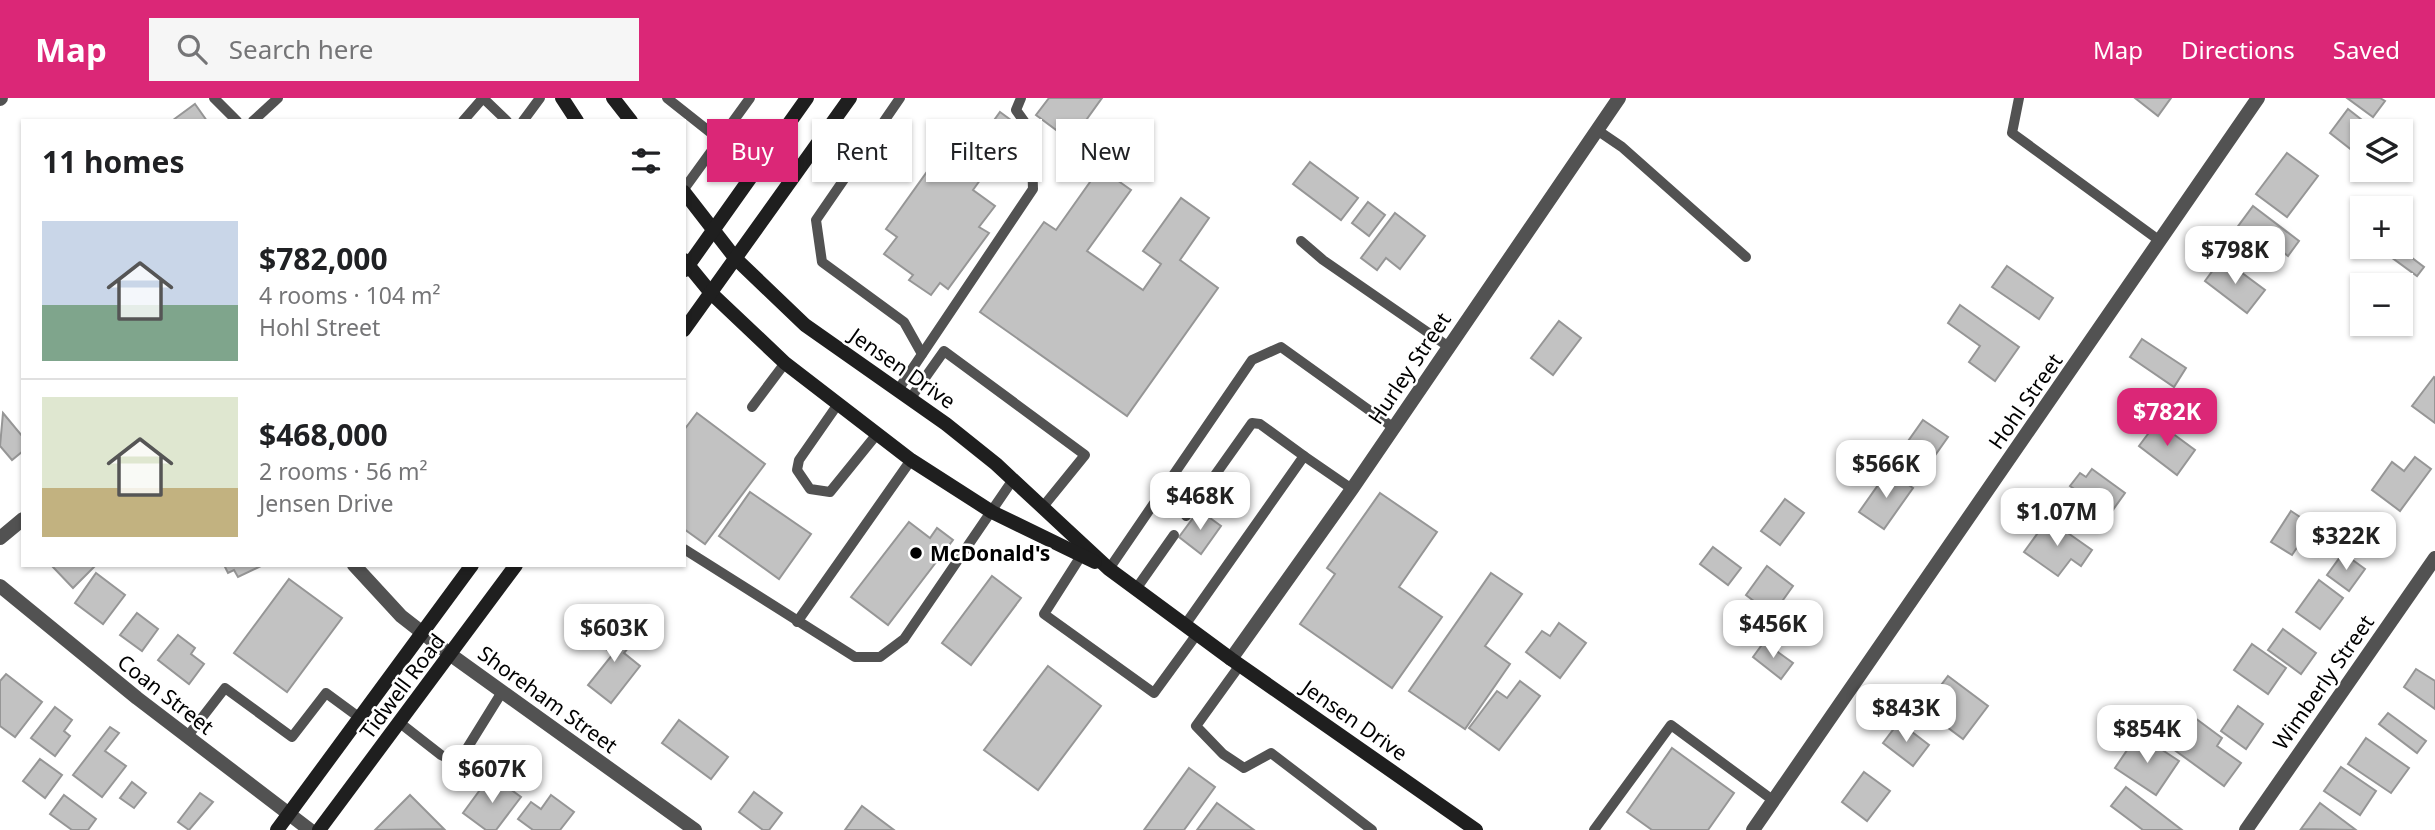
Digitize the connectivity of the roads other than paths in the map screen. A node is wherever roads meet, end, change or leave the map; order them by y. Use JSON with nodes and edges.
{"nodes":[{"id":1,"x":214,"y":98,"type":"edge"},
{"id":2,"x":278,"y":98,"type":"edge"},
{"id":3,"x":540,"y":98,"type":"edge"},
{"id":4,"x":562,"y":98,"type":"edge"},
{"id":5,"x":614,"y":98,"type":"edge"},
{"id":6,"x":667,"y":98,"type":"edge"},
{"id":7,"x":750,"y":98,"type":"edge"},
{"id":8,"x":807,"y":98,"type":"edge"},
{"id":9,"x":850,"y":98,"type":"edge"},
{"id":10,"x":900,"y":98,"type":"edge"},
{"id":11,"x":1021,"y":98,"type":"edge"},
{"id":12,"x":1619,"y":98,"type":"edge"},
{"id":13,"x":2019,"y":98,"type":"edge"},
{"id":14,"x":2258,"y":98,"type":"edge"},
{"id":15,"x":235,"y":119,"type":"edge"},
{"id":16,"x":255,"y":119,"type":"edge"},
{"id":17,"x":465,"y":119,"type":"edge"},
{"id":18,"x":505,"y":119,"type":"edge"},
{"id":19,"x":524,"y":119,"type":"edge"},
{"id":20,"x":576,"y":119,"type":"edge"},
{"id":21,"x":630,"y":119,"type":"edge"},
{"id":22,"x":735,"y":119,"type":"edge"},
{"id":23,"x":707,"y":130,"type":"edge"},
{"id":24,"x":1597,"y":130,"type":"junction"},
{"id":25,"x":707,"y":158,"type":"edge"},
{"id":26,"x":686,"y":188,"type":"edge"},
{"id":27,"x":686,"y":194,"type":"edge"},
{"id":28,"x":713,"y":231,"type":"junction"},
{"id":29,"x":1301,"y":241,"type":"dead end"},
{"id":30,"x":2160,"y":241,"type":"junction"},
{"id":31,"x":1746,"y":257,"type":"dead end"},
{"id":32,"x":736,"y":259,"type":"junction"},
{"id":33,"x":686,"y":265,"type":"edge"},
{"id":34,"x":711,"y":293,"type":"junction"},
{"id":35,"x":686,"y":327,"type":"edge"},
{"id":36,"x":1449,"y":347,"type":"junction"},
{"id":37,"x":922,"y":354,"type":"junction"},
{"id":38,"x":785,"y":363,"type":"junction"},
{"id":39,"x":904,"y":394,"type":"junction"},
{"id":40,"x":838,"y":404,"type":"junction"},
{"id":41,"x":752,"y":407,"type":"dead end"},
{"id":42,"x":1394,"y":428,"type":"junction"},
{"id":43,"x":877,"y":434,"type":"junction"},
{"id":44,"x":1304,"y":456,"type":"junction"},
{"id":45,"x":911,"y":460,"type":"junction"},
{"id":46,"x":1012,"y":481,"type":"junction"},
{"id":47,"x":1352,"y":489,"type":"junction"},
{"id":48,"x":1042,"y":508,"type":"junction"},
{"id":49,"x":992,"y":512,"type":"junction"},
{"id":50,"x":1186,"y":516,"type":"dead end"},
{"id":51,"x":21,"y":521,"type":"edge"},
{"id":52,"x":1174,"y":535,"type":"dead end"},
{"id":53,"x":0,"y":538,"type":"edge"},
{"id":54,"x":686,"y":550,"type":"edge"},
{"id":55,"x":1082,"y":556,"type":"junction"},
{"id":56,"x":2435,"y":558,"type":"edge"},
{"id":57,"x":356,"y":567,"type":"edge"},
{"id":58,"x":471,"y":567,"type":"edge"},
{"id":59,"x":515,"y":567,"type":"edge"},
{"id":60,"x":1109,"y":569,"type":"junction"},
{"id":61,"x":0,"y":586,"type":"edge"},
{"id":62,"x":1136,"y":589,"type":"junction"},
{"id":63,"x":797,"y":622,"type":"junction"},
{"id":64,"x":1191,"y":629,"type":"junction"},
{"id":65,"x":423,"y":633,"type":"junction"},
{"id":66,"x":451,"y":655,"type":"junction"},
{"id":67,"x":1236,"y":662,"type":"junction"},
{"id":68,"x":502,"y":692,"type":"junction"},
{"id":69,"x":360,"y":718,"type":"junction"},
{"id":70,"x":400,"y":723,"type":"junction"},
{"id":71,"x":187,"y":737,"type":"junction"},
{"id":72,"x":1774,"y":801,"type":"junction"},
{"id":73,"x":289,"y":813,"type":"junction"},
{"id":74,"x":1468,"y":828,"type":"edge"},
{"id":75,"x":1597,"y":829,"type":"edge"},
{"id":76,"x":277,"y":830,"type":"edge"},
{"id":77,"x":310,"y":830,"type":"edge"},
{"id":78,"x":319,"y":830,"type":"edge"},
{"id":79,"x":695,"y":830,"type":"edge"},
{"id":80,"x":1372,"y":830,"type":"edge"},
{"id":81,"x":1753,"y":830,"type":"edge"},
{"id":82,"x":2246,"y":830,"type":"edge"}],
"edges":[{"from":1,"to":15,"type":"lane"},
{"from":2,"to":16,"type":"lane"},
{"from":3,"to":19,"type":"lane"},
{"from":4,"to":20,"type":"main road"},
{"from":5,"to":21,"type":"main road"},
{"from":6,"to":23,"type":"lane"},
{"from":7,"to":22,"type":"lane"},
{"from":8,"to":28,"type":"main road"},
{"from":9,"to":32,"type":"main road"},
{"from":10,"to":37,"type":"lane"},
{"from":11,"to":37,"type":"lane"},
{"from":12,"to":24,"type":"street","name":"Hurley Street"},
{"from":13,"to":30,"type":"lane"},
{"from":14,"to":30,"type":"street","name":"Hohl Street"},
{"from":17,"to":18,"type":"lane"},
{"from":24,"to":31,"type":"lane"},
{"from":24,"to":36,"type":"street","name":"Hurley Street"},
{"from":25,"to":26,"type":"lane"},
{"from":27,"to":28,"type":"main road","name":"Jensen Drive"},
{"from":28,"to":32,"type":"main road","name":"Jensen Drive"},
{"from":28,"to":33,"type":"main road"},
{"from":29,"to":36,"type":"lane"},
{"from":30,"to":72,"type":"street","name":"Hohl Street"},
{"from":32,"to":34,"type":"main road"},
{"from":32,"to":39,"type":"main road","name":"Jensen Drive"},
{"from":33,"to":34,"type":"main road","name":"Jensen Drive"},
{"from":34,"to":35,"type":"main road"},
{"from":34,"to":38,"type":"main road","name":"Jensen Drive"},
{"from":36,"to":42,"type":"street","name":"Hurley Street"},
{"from":37,"to":39,"type":"lane"},
{"from":38,"to":40,"type":"main road","name":"Jensen Drive"},
{"from":38,"to":41,"type":"lane"},
{"from":39,"to":46,"type":"main road","name":"Jensen Drive"},
{"from":39,"to":48,"type":"lane"},
{"from":40,"to":43,"type":"main road","name":"Jensen Drive"},
{"from":40,"to":43,"type":"lane"},
{"from":42,"to":47,"type":"street","name":"Hurley Street"},
{"from":42,"to":60,"type":"lane"},
{"from":43,"to":45,"type":"main road","name":"Jensen Drive"},
{"from":44,"to":47,"type":"lane"},
{"from":44,"to":50,"type":"lane"},
{"from":44,"to":64,"type":"lane"},
{"from":45,"to":49,"type":"main road","name":"Jensen Drive"},
{"from":45,"to":63,"type":"lane"},
{"from":46,"to":48,"type":"main road","name":"Jensen Drive"},
{"from":46,"to":49,"type":"lane"},
{"from":47,"to":67,"type":"street","name":"Hurley Street"},
{"from":48,"to":60,"type":"main road","name":"Jensen Drive"},
{"from":49,"to":55,"type":"main road","name":"Jensen Drive"},
{"from":49,"to":63,"type":"lane"},
{"from":51,"to":53,"type":"street"},
{"from":52,"to":62,"type":"lane"},
{"from":54,"to":63,"type":"lane"},
{"from":55,"to":60,"type":"main road","name":"Jensen Drive"},
{"from":55,"to":64,"type":"lane"},
{"from":56,"to":82,"type":"street","name":"Wimberly Street"},
{"from":57,"to":65,"type":"street","name":"Shoreham Street"},
{"from":58,"to":65,"type":"main road","name":"Tidwell Road"},
{"from":59,"to":66,"type":"main road","name":"Tidwell Road"},
{"from":60,"to":62,"type":"main road","name":"Jensen Drive"},
{"from":61,"to":71,"type":"street","name":"Coan Street"},
{"from":62,"to":64,"type":"main road","name":"Jensen Drive"},
{"from":64,"to":67,"type":"main road","name":"Jensen Drive"},
{"from":65,"to":66,"type":"street","name":"Shoreham Street"},
{"from":65,"to":69,"type":"main road","name":"Tidwell Road"},
{"from":66,"to":68,"type":"street","name":"Shoreham Street"},
{"from":66,"to":70,"type":"main road","name":"Tidwell Road"},
{"from":67,"to":74,"type":"main road","name":"Jensen Drive"},
{"from":67,"to":80,"type":"lane"},
{"from":68,"to":70,"type":"lane"},
{"from":68,"to":79,"type":"street","name":"Shoreham Street"},
{"from":69,"to":71,"type":"lane"},
{"from":69,"to":73,"type":"main road","name":"Tidwell Road"},
{"from":70,"to":78,"type":"main road","name":"Tidwell Road"},
{"from":71,"to":73,"type":"street","name":"Coan Street"},
{"from":72,"to":75,"type":"lane"},
{"from":72,"to":81,"type":"street","name":"Hohl Street"},
{"from":73,"to":76,"type":"main road","name":"Tidwell Road"},
{"from":73,"to":77,"type":"street","name":"Coan Street"}]}
